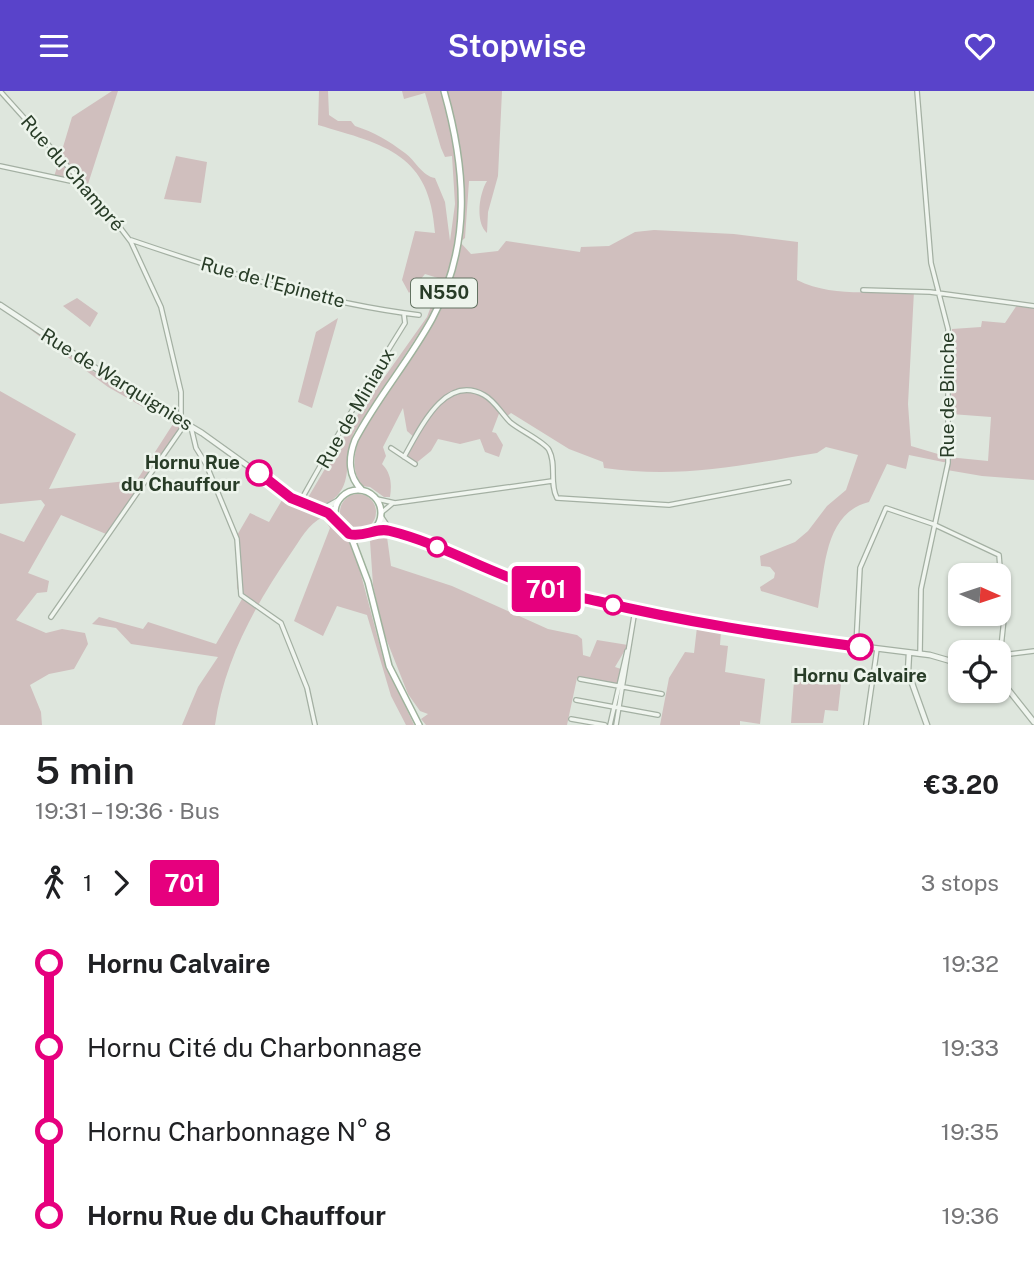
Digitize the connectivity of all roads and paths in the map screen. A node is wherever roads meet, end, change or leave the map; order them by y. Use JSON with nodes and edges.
{"nodes":[{"id":1,"x":0,"y":91,"type":"edge"},
{"id":2,"x":444,"y":91,"type":"edge"},
{"id":3,"x":917,"y":91,"type":"edge"},
{"id":4,"x":0,"y":166,"type":"edge"},
{"id":5,"x":83,"y":184,"type":"junction"},
{"id":6,"x":130,"y":239,"type":"junction"},
{"id":7,"x":863,"y":290,"type":"dead end"},
{"id":8,"x":937,"y":293,"type":"junction"},
{"id":9,"x":0,"y":305,"type":"edge"},
{"id":10,"x":1034,"y":306,"type":"edge"},
{"id":11,"x":403,"y":313,"type":"junction"},
{"id":12,"x":419,"y":316,"type":"dead end"},
{"id":13,"x":183,"y":422,"type":"junction"},
{"id":14,"x":191,"y":427,"type":"junction"},
{"id":15,"x":391,"y":448,"type":"dead end"},
{"id":16,"x":404,"y":457,"type":"junction"},
{"id":17,"x":415,"y":464,"type":"dead end"},
{"id":18,"x":351,"y":474,"type":"junction"},
{"id":19,"x":552,"y":481,"type":"junction"},
{"id":20,"x":789,"y":482,"type":"dead end"},
{"id":21,"x":362,"y":490,"type":"junction"},
{"id":22,"x":347,"y":493,"type":"junction"},
{"id":23,"x":377,"y":499,"type":"junction"},
{"id":24,"x":339,"y":500,"type":"junction"},
{"id":25,"x":300,"y":502,"type":"junction"},
{"id":26,"x":395,"y":503,"type":"junction"},
{"id":27,"x":322,"y":509,"type":"junction"},
{"id":28,"x":381,"y":515,"type":"junction"},
{"id":29,"x":338,"y":522,"type":"junction"},
{"id":30,"x":933,"y":524,"type":"junction"},
{"id":31,"x":374,"y":530,"type":"junction"},
{"id":32,"x":393,"y":531,"type":"junction"},
{"id":33,"x":349,"y":534,"type":"junction"},
{"id":34,"x":365,"y":535,"type":"junction"},
{"id":35,"x":359,"y":552,"type":"junction"},
{"id":36,"x":635,"y":610,"type":"junction"},
{"id":37,"x":51,"y":617,"type":"dead end"},
{"id":38,"x":1002,"y":640,"type":"edge"},
{"id":39,"x":856,"y":647,"type":"junction"},
{"id":40,"x":877,"y":649,"type":"junction"},
{"id":41,"x":1034,"y":651,"type":"edge"},
{"id":42,"x":909,"y":653,"type":"junction"},
{"id":43,"x":920,"y":654,"type":"junction"},
{"id":44,"x":1011,"y":654,"type":"edge"},
{"id":45,"x":948,"y":661,"type":"edge"},
{"id":46,"x":580,"y":679,"type":"dead end"},
{"id":47,"x":620,"y":686,"type":"junction"},
{"id":48,"x":1011,"y":693,"type":"edge"},
{"id":49,"x":662,"y":694,"type":"dead end"},
{"id":50,"x":576,"y":700,"type":"dead end"},
{"id":51,"x":616,"y":707,"type":"junction"},
{"id":52,"x":658,"y":715,"type":"dead end"},
{"id":53,"x":571,"y":719,"type":"dead end"},
{"id":54,"x":1034,"y":722,"type":"edge"},
{"id":55,"x":315,"y":725,"type":"edge"},
{"id":56,"x":419,"y":725,"type":"edge"},
{"id":57,"x":605,"y":725,"type":"edge"},
{"id":58,"x":613,"y":725,"type":"edge"},
{"id":59,"x":866,"y":725,"type":"edge"},
{"id":60,"x":927,"y":725,"type":"edge"}],
"edges":[{"from":1,"to":5,"type":"street","name":"Rue du Champré"},
{"from":2,"to":18,"type":"main road","number":"N550"},
{"from":3,"to":8,"type":"street","name":"Rue de Binche"},
{"from":4,"to":5,"type":"street"},
{"from":5,"to":6,"type":"street","name":"Rue du Champré"},
{"from":6,"to":11,"type":"street","name":"Rue de l'Epinette"},
{"from":6,"to":13,"type":"street","name":"Rue du Champré"},
{"from":7,"to":8,"type":"street"},
{"from":8,"to":10,"type":"street"},
{"from":8,"to":30,"type":"street","name":"Rue de Binche"},
{"from":9,"to":13,"type":"street","name":"Rue de Warquignies"},
{"from":11,"to":12,"type":"street","name":"Rue de l'Epinette"},
{"from":11,"to":25,"type":"street","name":"Rue de Miniaux"},
{"from":13,"to":14,"type":"street","name":"Rue de Warquignies"},
{"from":13,"to":37,"type":"street"},
{"from":14,"to":25,"type":"street","name":"Rue de Warquignies"},
{"from":14,"to":55,"type":"street"},
{"from":15,"to":16,"type":"street"},
{"from":16,"to":17,"type":"street"},
{"from":16,"to":19,"type":"street"},
{"from":18,"to":21,"type":"main road"},
{"from":18,"to":22,"type":"main road"},
{"from":19,"to":20,"type":"street"},
{"from":19,"to":26,"type":"street"},
{"from":21,"to":22,"type":"main road"},
{"from":21,"to":23,"type":"main road"},
{"from":22,"to":24,"type":"main road"},
{"from":23,"to":26,"type":"street"},
{"from":23,"to":28,"type":"main road"},
{"from":24,"to":27,"type":"street"},
{"from":24,"to":29,"type":"main road"},
{"from":25,"to":27,"type":"street","name":"Rue de Warquignies"},
{"from":26,"to":28,"type":"street"},
{"from":27,"to":29,"type":"street","name":"Rue de Warquignies"},
{"from":28,"to":31,"type":"main road"},
{"from":28,"to":32,"type":"street"},
{"from":29,"to":33,"type":"main road"},
{"from":30,"to":38,"type":"street"},
{"from":30,"to":39,"type":"street"},
{"from":30,"to":43,"type":"street","name":"Rue de Binche"},
{"from":31,"to":32,"type":"street"},
{"from":31,"to":34,"type":"main road"},
{"from":32,"to":36,"type":"street"},
{"from":33,"to":34,"type":"main road"},
{"from":33,"to":35,"type":"main road"},
{"from":34,"to":35,"type":"main road"},
{"from":35,"to":56,"type":"main road"},
{"from":36,"to":39,"type":"street"},
{"from":36,"to":47,"type":"street"},
{"from":39,"to":40,"type":"street"},
{"from":40,"to":42,"type":"street"},
{"from":40,"to":59,"type":"street"},
{"from":41,"to":44,"type":"street"},
{"from":42,"to":43,"type":"street"},
{"from":42,"to":60,"type":"street"},
{"from":43,"to":45,"type":"street"},
{"from":46,"to":47,"type":"street"},
{"from":47,"to":49,"type":"street"},
{"from":47,"to":51,"type":"street"},
{"from":48,"to":54,"type":"street"},
{"from":50,"to":51,"type":"street"},
{"from":51,"to":52,"type":"street"},
{"from":51,"to":58,"type":"street"},
{"from":53,"to":57,"type":"street"}]}
